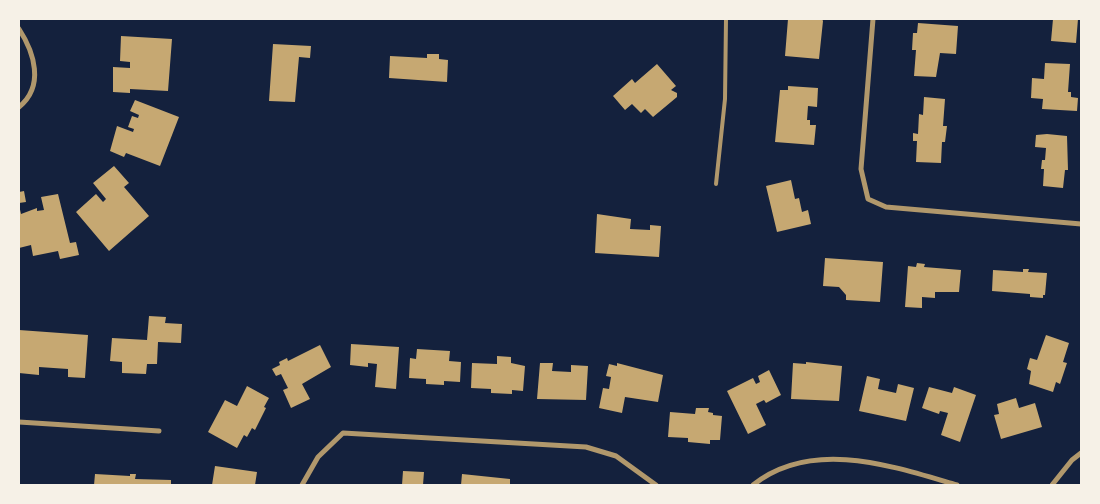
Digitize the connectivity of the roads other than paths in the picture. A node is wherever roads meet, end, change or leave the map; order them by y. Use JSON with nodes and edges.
{"nodes":[{"id":1,"x":726,"y":19,"type":"edge"},
{"id":2,"x":873,"y":19,"type":"edge"},
{"id":3,"x":19,"y":28,"type":"edge"},
{"id":4,"x":19,"y":107,"type":"edge"},
{"id":5,"x":716,"y":184,"type":"dead end"},
{"id":6,"x":1081,"y":224,"type":"edge"},
{"id":7,"x":19,"y":422,"type":"edge"},
{"id":8,"x":159,"y":431,"type":"dead end"},
{"id":9,"x":1081,"y":453,"type":"edge"},
{"id":10,"x":302,"y":485,"type":"edge"},
{"id":11,"x":656,"y":485,"type":"edge"},
{"id":12,"x":753,"y":485,"type":"edge"},
{"id":13,"x":957,"y":485,"type":"edge"},
{"id":14,"x":1052,"y":485,"type":"edge"}],
"edges":[{"from":1,"to":5,"type":"lane"},
{"from":2,"to":6,"type":"street"},
{"from":3,"to":4,"type":"street"},
{"from":7,"to":8,"type":"street"},
{"from":9,"to":14,"type":"street"},
{"from":10,"to":11,"type":"street"},
{"from":12,"to":13,"type":"street"}]}
